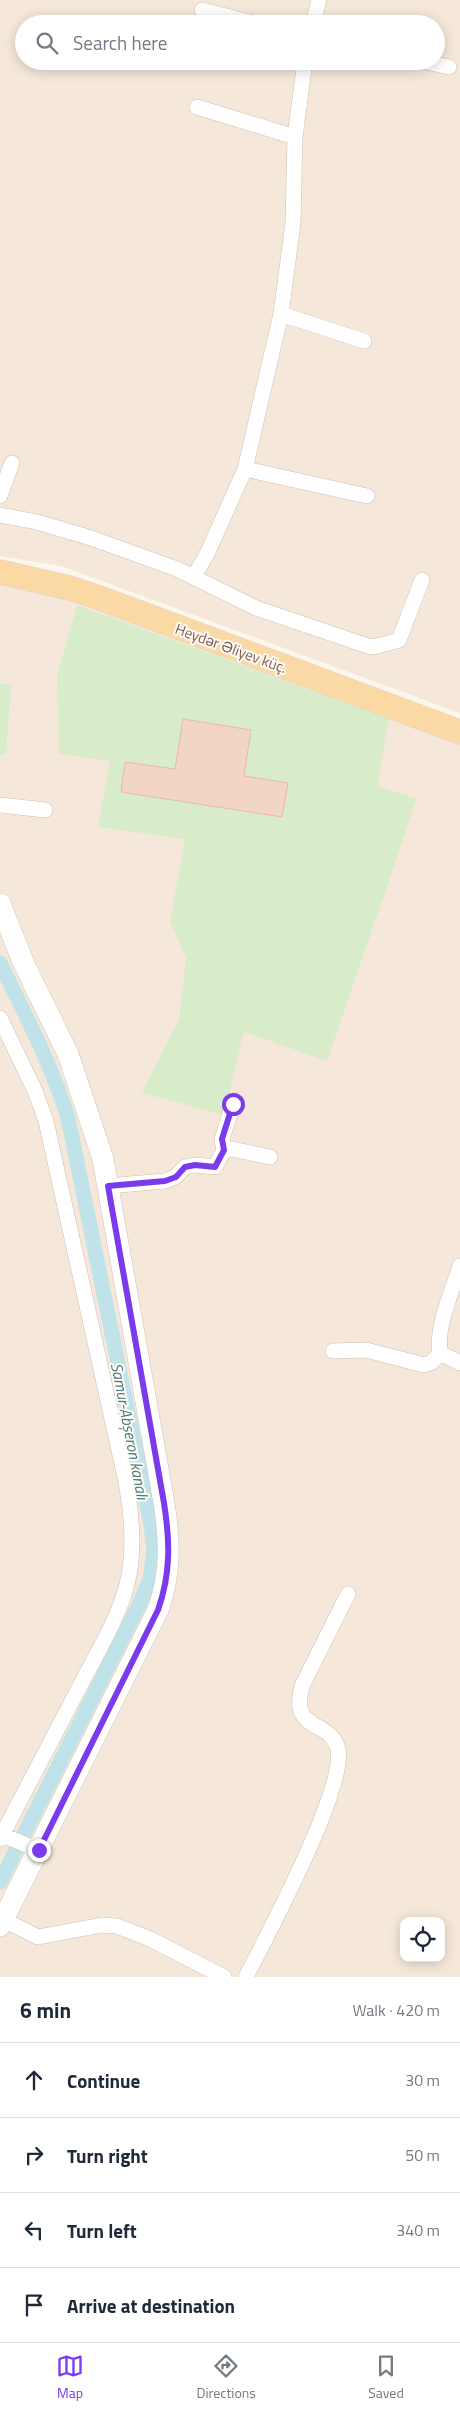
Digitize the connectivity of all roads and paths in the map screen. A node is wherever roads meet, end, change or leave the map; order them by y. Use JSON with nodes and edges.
{"nodes":[{"id":1,"x":319,"y":0,"type":"edge"},
{"id":2,"x":202,"y":10,"type":"dead end"},
{"id":3,"x":222,"y":15,"type":"edge"},
{"id":4,"x":315,"y":15,"type":"edge"},
{"id":5,"x":445,"y":66,"type":"edge"},
{"id":6,"x":449,"y":67,"type":"dead end"},
{"id":7,"x":304,"y":70,"type":"edge"},
{"id":8,"x":197,"y":107,"type":"dead end"},
{"id":9,"x":295,"y":137,"type":"junction"},
{"id":10,"x":281,"y":314,"type":"junction"},
{"id":11,"x":364,"y":340,"type":"dead end"},
{"id":12,"x":12,"y":463,"type":"dead end"},
{"id":13,"x":245,"y":469,"type":"junction"},
{"id":14,"x":0,"y":496,"type":"edge"},
{"id":15,"x":367,"y":496,"type":"dead end"},
{"id":16,"x":0,"y":515,"type":"edge"},
{"id":17,"x":0,"y":560,"type":"edge"},
{"id":18,"x":0,"y":572,"type":"edge"},
{"id":19,"x":194,"y":576,"type":"junction"},
{"id":20,"x":422,"y":580,"type":"dead end"},
{"id":21,"x":460,"y":718,"type":"edge"},
{"id":22,"x":460,"y":732,"type":"edge"},
{"id":23,"x":0,"y":805,"type":"edge"},
{"id":24,"x":45,"y":810,"type":"dead end"},
{"id":25,"x":0,"y":904,"type":"edge"},
{"id":26,"x":0,"y":1018,"type":"edge"},
{"id":27,"x":233,"y":1104,"type":"dead end"},
{"id":28,"x":224,"y":1150,"type":"junction"},
{"id":29,"x":270,"y":1157,"type":"dead end"},
{"id":30,"x":108,"y":1186,"type":"junction"},
{"id":31,"x":460,"y":1266,"type":"edge"},
{"id":32,"x":333,"y":1351,"type":"dead end"},
{"id":33,"x":440,"y":1353,"type":"junction"},
{"id":34,"x":460,"y":1363,"type":"edge"},
{"id":35,"x":348,"y":1594,"type":"dead end"},
{"id":36,"x":3,"y":1829,"type":"edge"},
{"id":37,"x":39,"y":1850,"type":"junction"},
{"id":38,"x":2,"y":1923,"type":"edge"},
{"id":39,"x":224,"y":1977,"type":"edge"},
{"id":40,"x":246,"y":1977,"type":"edge"}],
"edges":[{"from":1,"to":4,"type":"street"},
{"from":2,"to":3,"type":"street"},
{"from":5,"to":6,"type":"street"},
{"from":7,"to":9,"type":"street"},
{"from":8,"to":9,"type":"street"},
{"from":9,"to":10,"type":"street"},
{"from":10,"to":11,"type":"street"},
{"from":10,"to":13,"type":"street"},
{"from":12,"to":14,"type":"street"},
{"from":13,"to":15,"type":"street"},
{"from":13,"to":19,"type":"street"},
{"from":16,"to":19,"type":"street"},
{"from":17,"to":21,"type":"main road","name":"Heydər Əliyev küç."},
{"from":18,"to":22,"type":"main road","name":"Heydər Əliyev küç."},
{"from":19,"to":20,"type":"street"},
{"from":23,"to":24,"type":"street"},
{"from":25,"to":30,"type":"street"},
{"from":26,"to":36,"type":"street"},
{"from":27,"to":28,"type":"street"},
{"from":28,"to":29,"type":"street"},
{"from":28,"to":30,"type":"street"},
{"from":30,"to":37,"type":"street"},
{"from":31,"to":33,"type":"street"},
{"from":32,"to":33,"type":"street"},
{"from":33,"to":34,"type":"street"},
{"from":35,"to":40,"type":"street"},
{"from":36,"to":37,"type":"street"},
{"from":37,"to":38,"type":"street"},
{"from":38,"to":39,"type":"street"}]}
